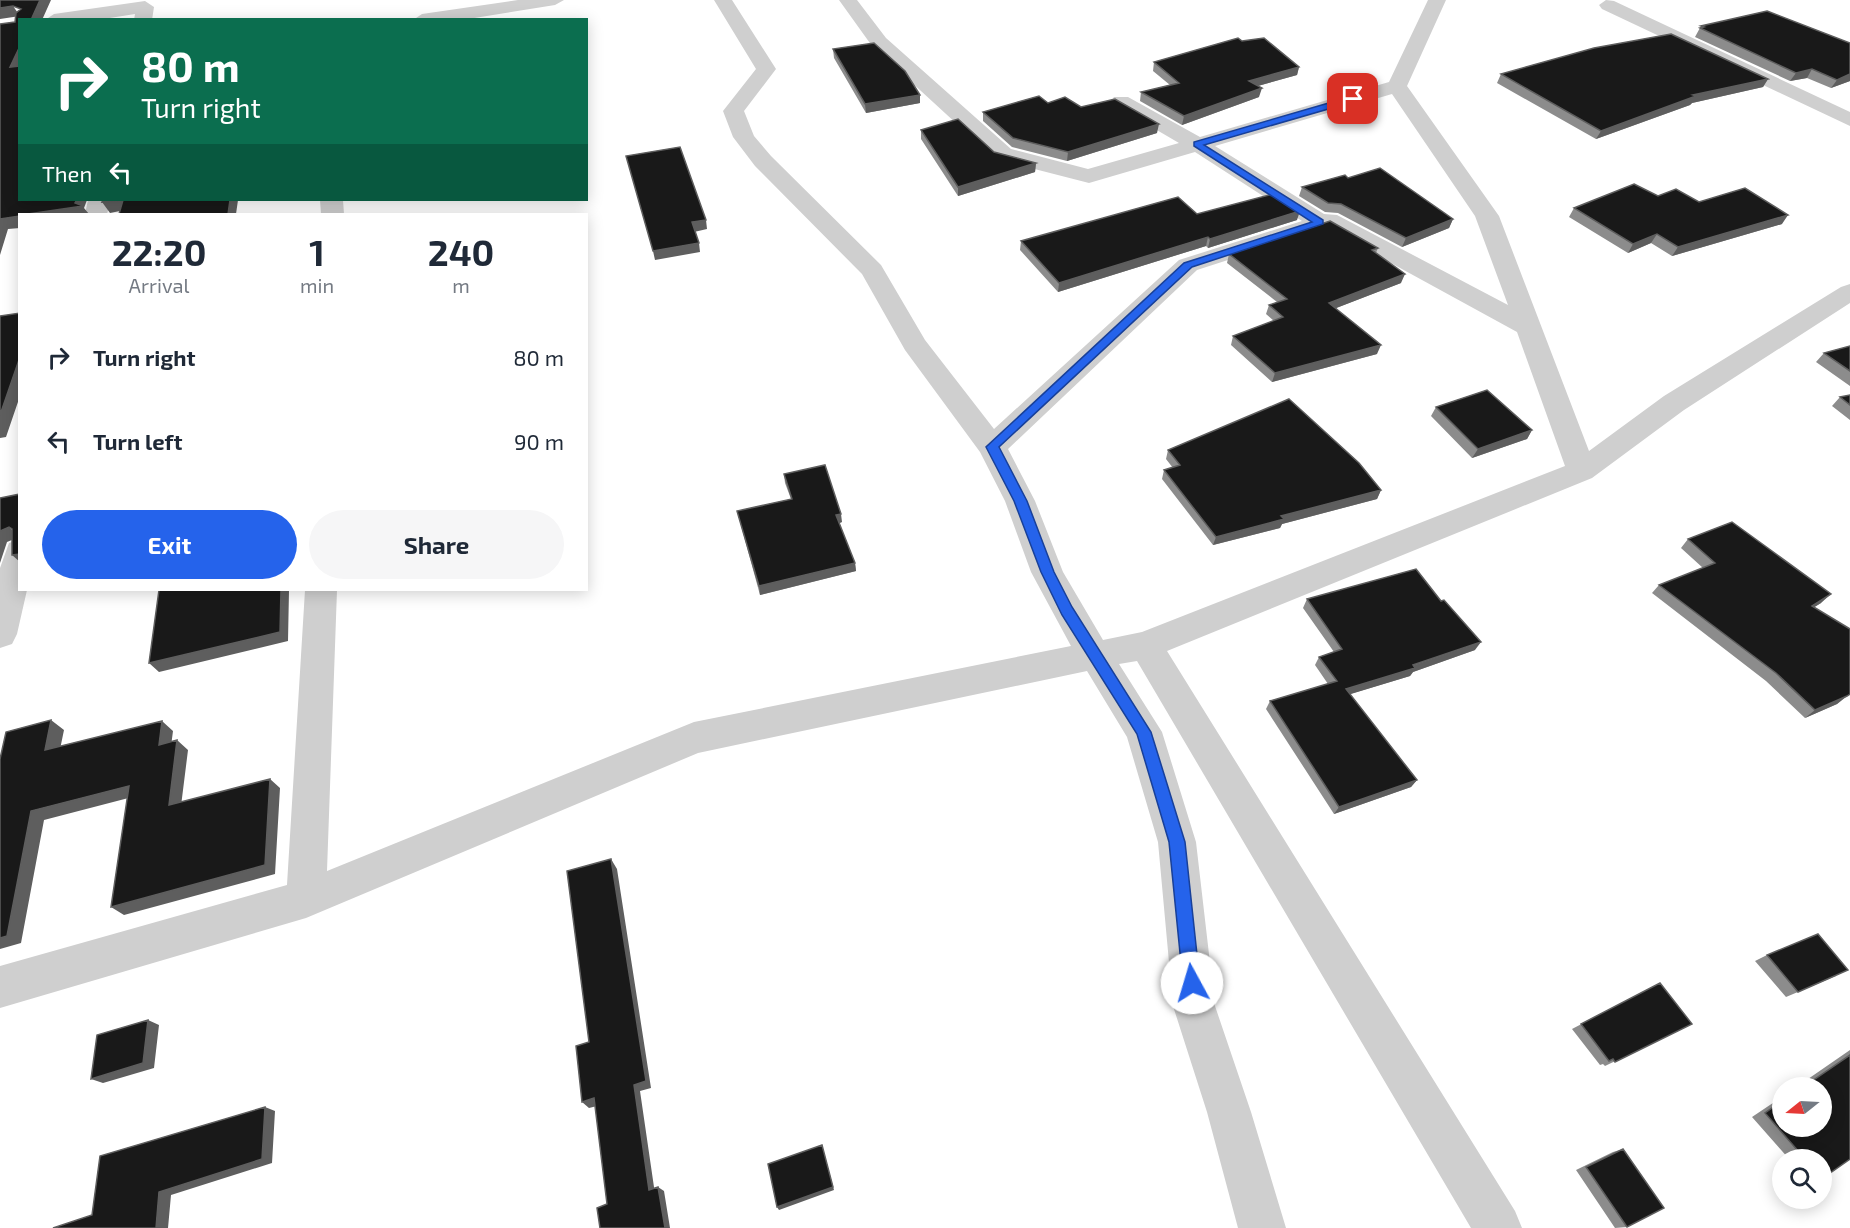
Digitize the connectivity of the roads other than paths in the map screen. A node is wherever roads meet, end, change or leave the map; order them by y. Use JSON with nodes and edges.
{"nodes":[{"id":1,"x":555,"y":0,"type":"edge"},
{"id":2,"x":723,"y":0,"type":"edge"},
{"id":3,"x":848,"y":0,"type":"edge"},
{"id":4,"x":1437,"y":0,"type":"edge"},
{"id":5,"x":1629,"y":0,"type":"edge"},
{"id":6,"x":1602,"y":2,"type":"edge"},
{"id":7,"x":107,"y":6,"type":"edge"},
{"id":8,"x":62,"y":18,"type":"edge"},
{"id":9,"x":143,"y":18,"type":"edge"},
{"id":10,"x":435,"y":18,"type":"edge"},
{"id":11,"x":1397,"y":86,"type":"junction"},
{"id":12,"x":1121,"y":101,"type":"edge"},
{"id":13,"x":1850,"y":120,"type":"edge"},
{"id":14,"x":1197,"y":144,"type":"junction"},
{"id":15,"x":1320,"y":222,"type":"junction"},
{"id":16,"x":1850,"y":292,"type":"edge"},
{"id":17,"x":1528,"y":327,"type":"junction"},
{"id":18,"x":992,"y":447,"type":"junction"},
{"id":19,"x":1581,"y":471,"type":"junction"},
{"id":20,"x":18,"y":559,"type":"edge"},
{"id":21,"x":321,"y":591,"type":"edge"},
{"id":22,"x":0,"y":633,"type":"edge"},
{"id":23,"x":1145,"y":645,"type":"junction"},
{"id":24,"x":1096,"y":655,"type":"junction"},
{"id":25,"x":306,"y":899,"type":"junction"},
{"id":26,"x":0,"y":987,"type":"edge"},
{"id":27,"x":1262,"y":1228,"type":"edge"},
{"id":28,"x":1498,"y":1228,"type":"edge"}],
"edges":[{"from":1,"to":10,"type":"street"},
{"from":2,"to":18,"type":"street"},
{"from":3,"to":14,"type":"street"},
{"from":4,"to":11,"type":"street"},
{"from":5,"to":6,"type":"street"},
{"from":6,"to":13,"type":"street"},
{"from":7,"to":8,"type":"street"},
{"from":7,"to":9,"type":"street"},
{"from":11,"to":14,"type":"street"},
{"from":11,"to":17,"type":"street"},
{"from":12,"to":14,"type":"street"},
{"from":14,"to":15,"type":"street"},
{"from":15,"to":17,"type":"street"},
{"from":15,"to":18,"type":"street"},
{"from":16,"to":19,"type":"street"},
{"from":17,"to":19,"type":"street"},
{"from":18,"to":24,"type":"street"},
{"from":19,"to":23,"type":"street"},
{"from":20,"to":22,"type":"street"},
{"from":21,"to":25,"type":"street"},
{"from":23,"to":24,"type":"street"},
{"from":23,"to":28,"type":"street"},
{"from":24,"to":25,"type":"street"},
{"from":24,"to":27,"type":"street"},
{"from":25,"to":26,"type":"street"}]}
